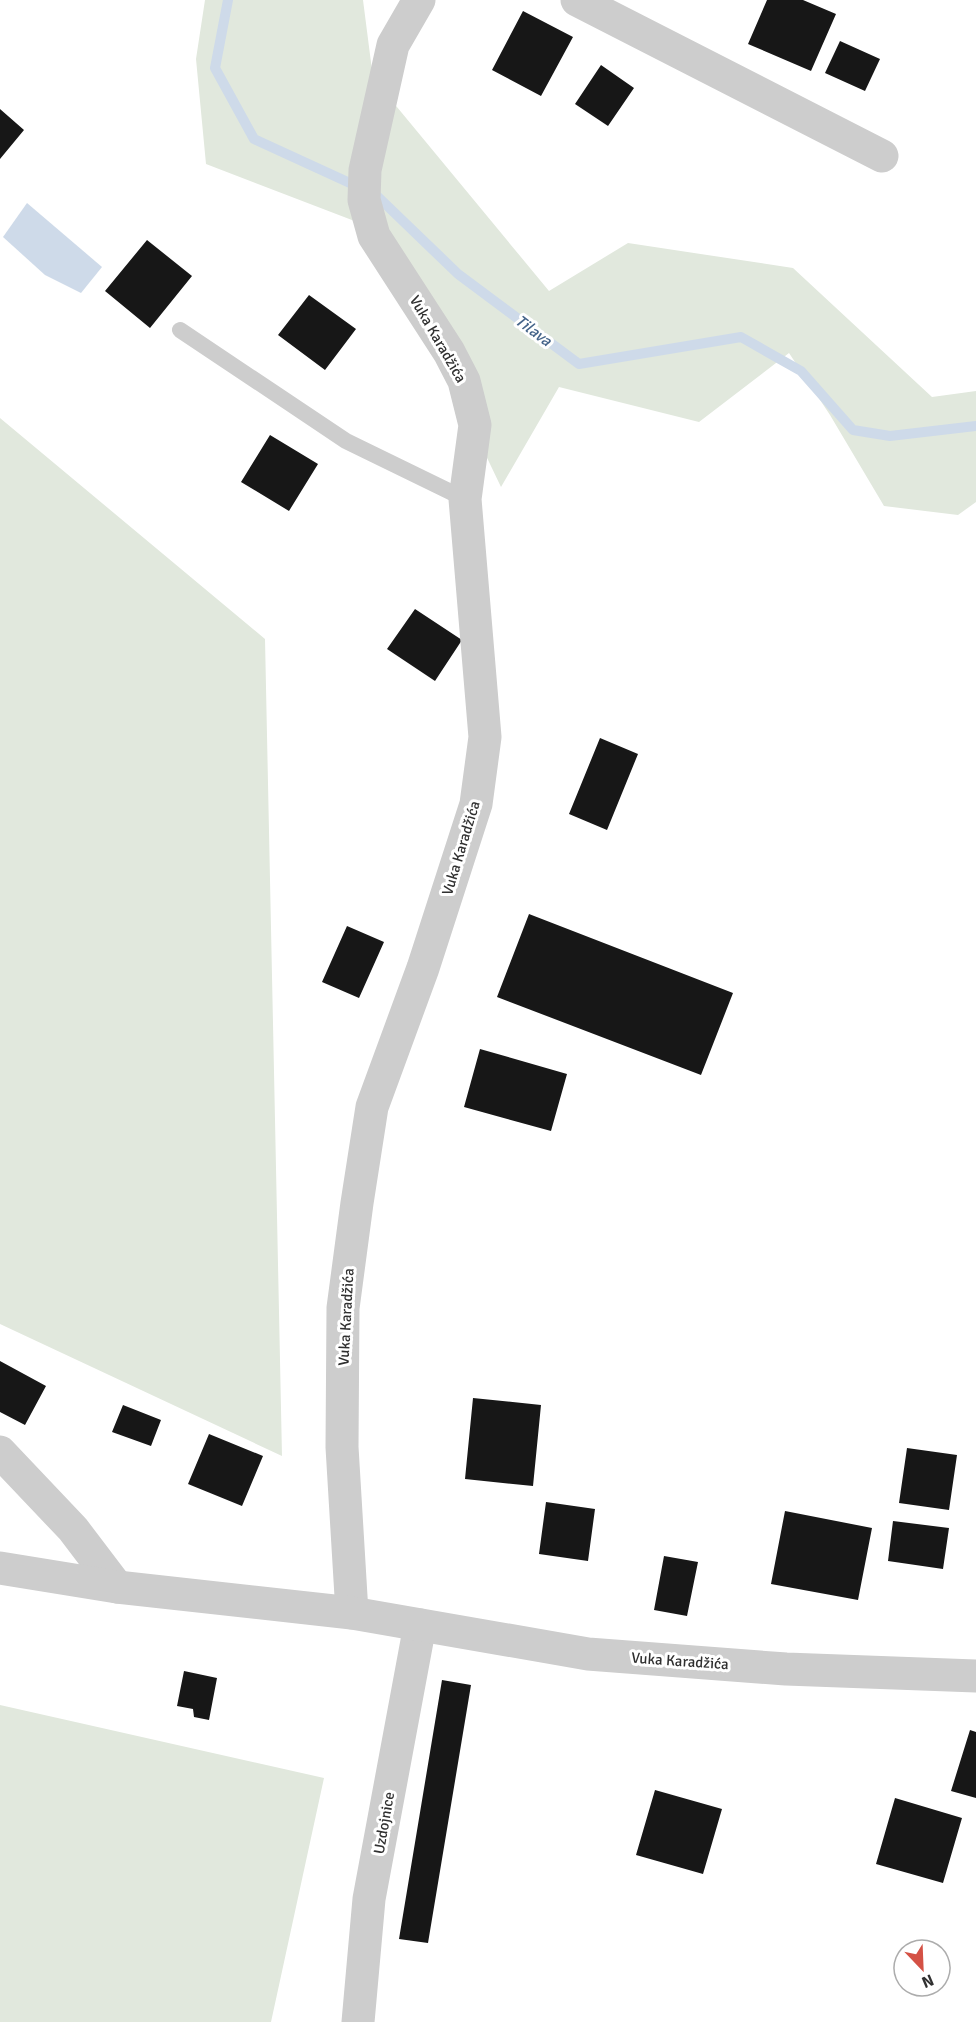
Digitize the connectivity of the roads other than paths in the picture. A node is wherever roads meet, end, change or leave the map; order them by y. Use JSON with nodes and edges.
{"nodes":[{"id":1,"x":419,"y":0,"type":"edge"},
{"id":2,"x":577,"y":0,"type":"edge"},
{"id":3,"x":882,"y":156,"type":"dead end"},
{"id":4,"x":180,"y":330,"type":"dead end"},
{"id":5,"x":465,"y":499,"type":"junction"},
{"id":6,"x":0,"y":1452,"type":"edge"},
{"id":7,"x":0,"y":1568,"type":"edge"},
{"id":8,"x":117,"y":1587,"type":"junction"},
{"id":9,"x":352,"y":1613,"type":"junction"},
{"id":10,"x":420,"y":1625,"type":"junction"},
{"id":11,"x":976,"y":1677,"type":"edge"},
{"id":12,"x":358,"y":2022,"type":"edge"}],
"edges":[{"from":1,"to":5,"type":"street","name":"Vuka Karadžića"},
{"from":2,"to":3,"type":"street"},
{"from":4,"to":5,"type":"lane"},
{"from":5,"to":9,"type":"street","name":"Vuka Karadžića"},
{"from":6,"to":8,"type":"street"},
{"from":7,"to":8,"type":"street","name":"Vuka Karadžića"},
{"from":8,"to":9,"type":"street","name":"Vuka Karadžića"},
{"from":9,"to":10,"type":"street","name":"Vuka Karadžića"},
{"from":10,"to":11,"type":"street","name":"Vuka Karadžića"},
{"from":10,"to":12,"type":"street","name":"Uzdojnice"}]}
